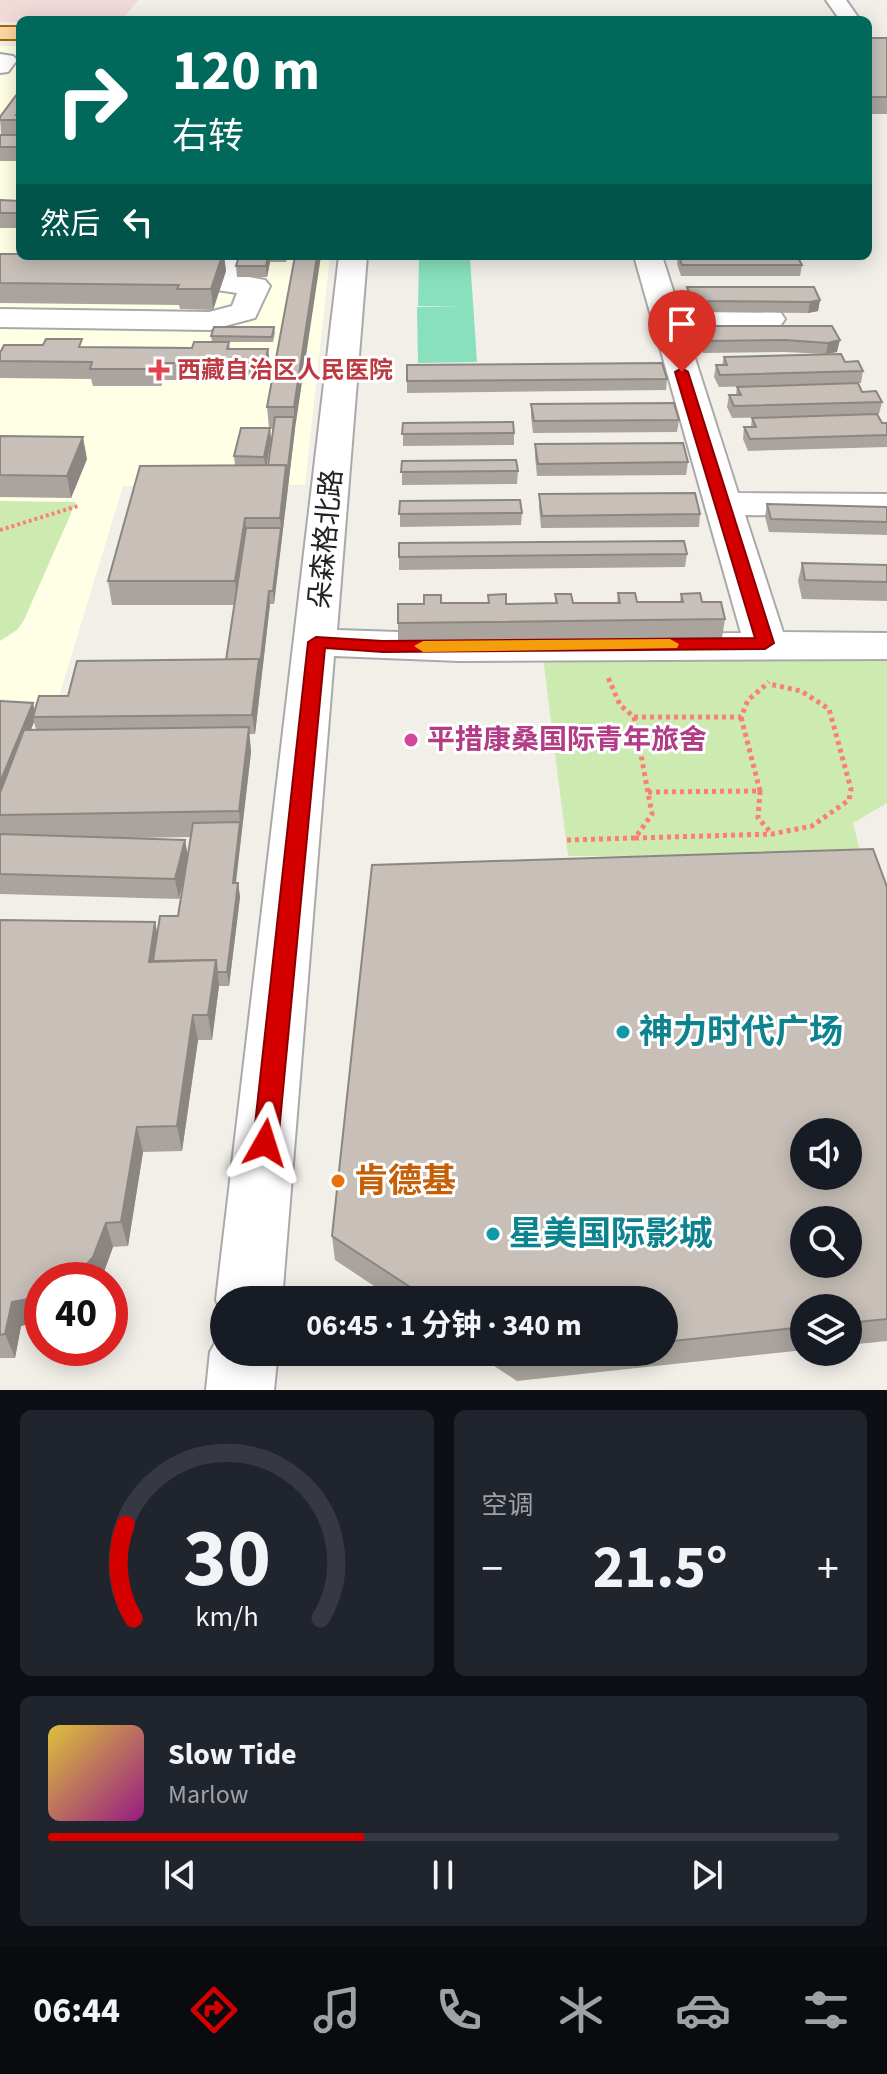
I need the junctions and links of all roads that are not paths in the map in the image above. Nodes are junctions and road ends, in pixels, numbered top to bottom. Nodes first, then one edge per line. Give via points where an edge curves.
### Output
1 (232, 260) edge
2 (353, 260) edge
3 (649, 260) edge
4 (0, 318) edge
5 (665, 318) junction
6 (770, 319) edge
7 (724, 504) junction
8 (887, 505) edge
9 (316, 642) junction
10 (887, 646) edge
11 (767, 664) junction
12 (250, 1286) edge
13 (243, 1366) edge
14 (240, 1390) edge

1 - 4 street via 227,284 255,286 244,312 210,321
2 - 9 street, 朵森格北路
3 - 5 street
5 - 6 street
5 - 7 street
7 - 8 street
7 - 11 street
9 - 11 street via 383,647 594,645
9 - 12 street, 朵森格北路
10 - 11 street
13 - 14 street

